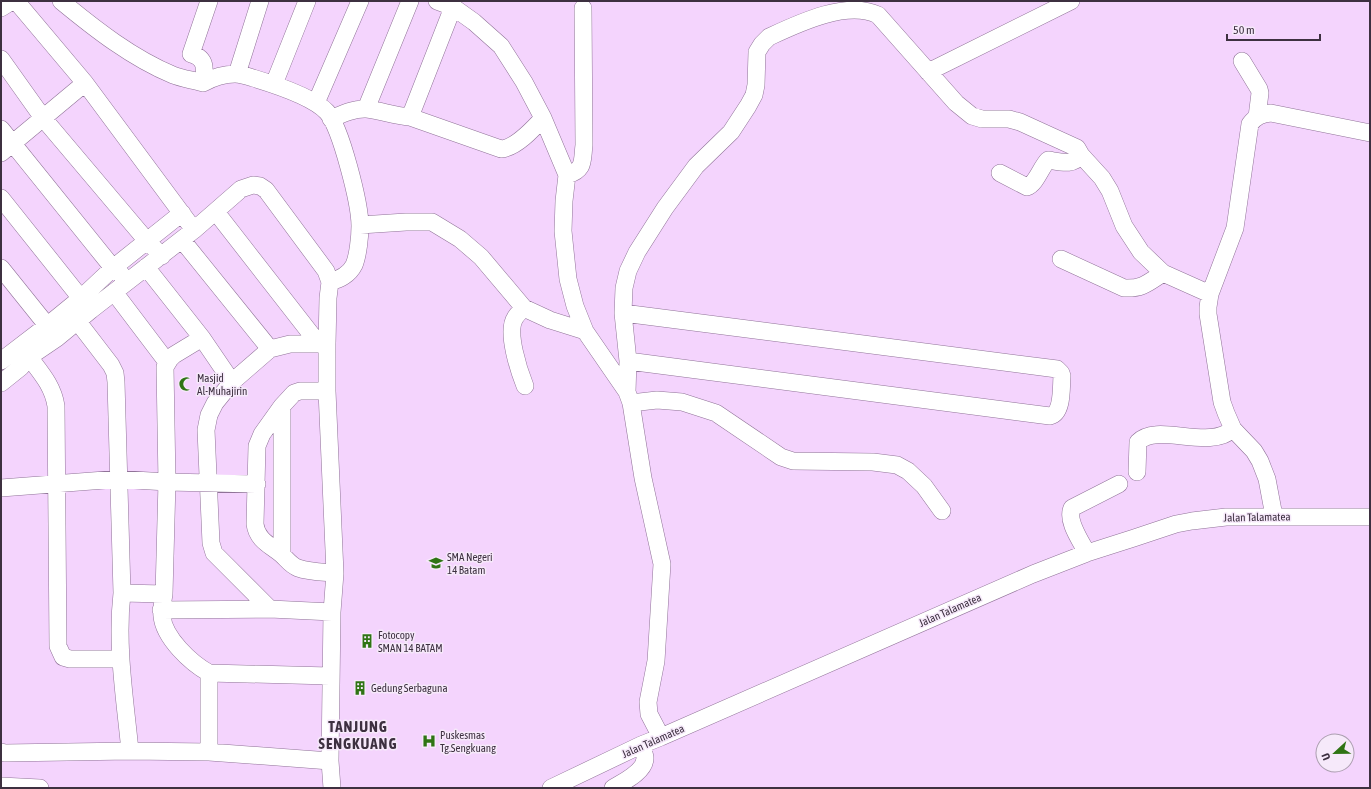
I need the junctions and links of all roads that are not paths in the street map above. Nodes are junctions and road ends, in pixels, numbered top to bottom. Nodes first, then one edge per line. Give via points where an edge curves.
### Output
1 (12, 1) edge
2 (16, 1) edge
3 (60, 1) edge
4 (209, 1) edge
5 (260, 1) edge
6 (307, 1) edge
7 (360, 1) edge
8 (410, 1) edge
9 (436, 1) edge
10 (1071, 1) edge
11 (453, 6) junction
12 (1, 8) edge
13 (583, 8) dead end
14 (1, 59) edge
15 (1242, 61) dead end
16 (928, 72) junction
17 (237, 74) junction
18 (85, 83) junction
19 (203, 83) junction
20 (274, 84) junction
21 (316, 103) junction
22 (366, 109) junction
23 (410, 117) junction
24 (1257, 117) junction
25 (44, 118) junction
26 (543, 118) junction
27 (331, 119) junction
28 (1, 129) edge
29 (1370, 133) edge
30 (7, 148) edge
31 (1081, 155) junction
32 (567, 174) junction
33 (1000, 174) dead end
34 (1, 198) edge
35 (216, 212) junction
36 (182, 213) junction
37 (360, 226) junction
38 (188, 235) junction
39 (147, 241) junction
40 (162, 256) junction
41 (1061, 258) dead end
42 (146, 267) junction
43 (1, 268) edge
44 (113, 268) junction
45 (1163, 273) junction
46 (130, 281) junction
47 (330, 282) junction
48 (114, 292) junction
49 (1210, 294) junction
50 (86, 304) junction
51 (524, 308) junction
52 (623, 313) junction
53 (78, 322) junction
54 (586, 330) junction
55 (52, 332) junction
56 (202, 338) junction
57 (322, 343) junction
58 (270, 348) junction
59 (4, 353) edge
60 (628, 361) junction
61 (25, 362) junction
62 (167, 362) junction
63 (232, 382) junction
64 (1, 383) edge
65 (525, 386) dead end
66 (327, 391) junction
67 (629, 397) junction
68 (282, 406) junction
69 (1233, 429) junction
70 (1137, 472) dead end
71 (118, 478) junction
72 (167, 482) junction
73 (208, 482) junction
74 (58, 484) junction
75 (257, 484) junction
76 (1118, 484) dead end
77 (1, 488) edge
78 (942, 511) dead end
79 (1274, 516) junction
80 (1370, 517) edge
81 (1087, 553) junction
82 (282, 555) junction
83 (335, 573) junction
84 (122, 593) junction
85 (163, 602) junction
86 (270, 609) junction
87 (332, 612) junction
88 (120, 659) junction
89 (209, 673) junction
90 (330, 676) junction
91 (661, 737) junction
92 (641, 745) junction
93 (130, 751) junction
94 (1, 752) edge
95 (209, 752) junction
96 (330, 761) junction
97 (1, 786) edge
98 (40, 788) edge
99 (332, 788) edge
100 (551, 788) edge
101 (613, 788) edge

1 - 12 street
2 - 18 street
3 - 19 street via 144,61 174,75
4 - 19 street via 191,54 199,57 204,64
5 - 17 street
6 - 20 street
7 - 21 street
8 - 22 street
9 - 11 street
10 - 16 street
11 - 23 street
11 - 26 street via 500,46 524,82
13 - 32 street via 584,145 580,168
14 - 25 street
15 - 24 street via 1259,89
16 - 31 street via 956,103 972,116 1020,122 1077,148
16 - 52 street via 871,10 845,8 824,12 769,37 757,52 756,85 748,106 731,132 696,166 637,252 628,271 624,288
17 - 19 street via 218,75
17 - 20 street
18 - 25 street
18 - 36 street
20 - 21 street
21 - 27 street
22 - 23 street
22 - 27 street via 344,113
23 - 26 street via 501,149 526,136
24 - 29 street via 1271,113
24 - 49 street via 1250,124 1235,228
25 - 30 street
25 - 39 street
26 - 32 street
27 - 37 street via 351,174
28 - 30 street
30 - 44 street
31 - 33 street via 1077,160 1065,163 1048,160 1032,184 1027,187
31 - 45 street via 1102,178 1124,226 1141,252
32 - 54 street via 563,231 568,279 575,306
34 - 50 street
35 - 38 street
35 - 47 street via 241,189 260,186 266,190 326,271
35 - 57 street
36 - 38 street
36 - 39 street
37 - 47 street via 354,265 341,278
37 - 51 street via 432,222 460,239 481,257
38 - 40 street
38 - 58 street
39 - 40 street
39 - 44 street
40 - 42 street
41 - 45 street via 1124,288 1134,289 1143,286
42 - 46 street
42 - 56 street
43 - 55 street
44 - 46 street
44 - 50 street
45 - 49 street
46 - 48 street
47 - 57 street
48 - 50 street
48 - 62 street
49 - 69 street via 1208,314 1222,402
50 - 53 street
50 - 55 street
51 - 54 street via 550,320
51 - 65 street via 515,318 512,329 517,363
52 - 60 street
52 - 60 street via 1057,369 1062,376 1059,409 1050,416
53 - 55 street
53 - 71 street via 112,365 115,373
54 - 67 street
55 - 59 street
55 - 61 street
56 - 62 street
56 - 63 street
57 - 58 street via 290,344
57 - 66 street
58 - 63 street
59 - 61 street
60 - 67 street
61 - 64 street
61 - 74 street via 50,386 54,395
62 - 72 street
63 - 73 street via 214,403 206,430
66 - 68 street via 297,392
66 - 83 street
67 - 78 street via 682,402 706,409 716,413 781,457 793,461 873,462 897,465 908,471 924,486
67 - 91 street via 662,564 656,661 648,702 650,714
68 - 75 street via 259,439
68 - 82 street
69 - 70 street via 1227,434 1212,438 1142,438 1138,442
69 - 79 street via 1254,450 1260,461 1267,479
71 - 72 street
71 - 74 street
71 - 84 street
72 - 73 street
72 - 85 street
73 - 75 street
73 - 86 street via 211,543 214,553
74 - 77 street
74 - 88 street via 58,646 63,657 70,660
75 - 82 street via 256,530 263,540
76 - 81 street via 1072,508 1070,512 1071,522
79 - 80 street, Jalan Talamatea
79 - 81 street, Jalan Talamatea via 1226,516 1186,522
81 - 91 street, Jalan Talamatea via 1033,574
82 - 83 street via 296,567
83 - 87 street
84 - 85 street
84 - 88 street
85 - 86 street
85 - 89 street via 162,622 170,636 182,652 198,667
86 - 87 street
87 - 90 street
88 - 93 street
89 - 90 street
89 - 95 street
90 - 96 street
91 - 92 street, Jalan Talamatea
92 - 100 street, Jalan Talamatea
92 - 101 street via 645,758 643,765 639,771
93 - 94 street
93 - 95 street
95 - 96 street
96 - 99 street
97 - 98 street

